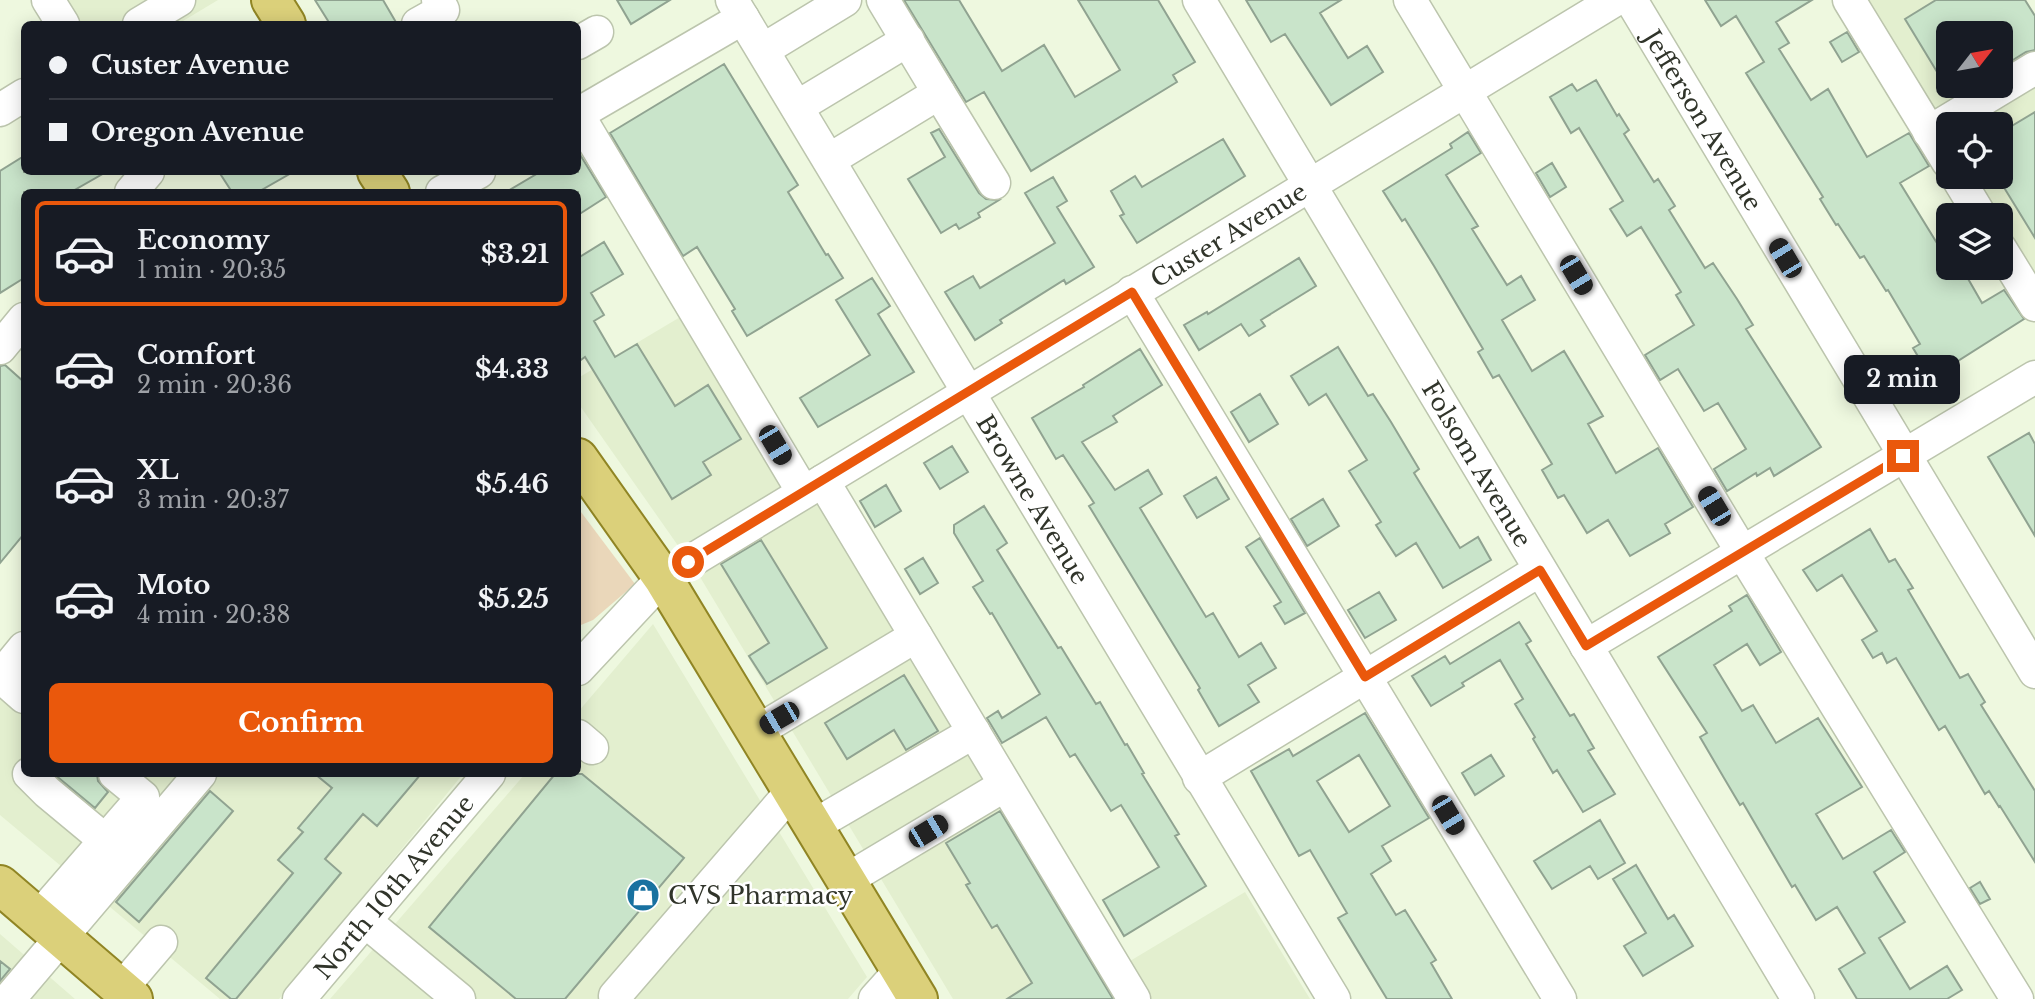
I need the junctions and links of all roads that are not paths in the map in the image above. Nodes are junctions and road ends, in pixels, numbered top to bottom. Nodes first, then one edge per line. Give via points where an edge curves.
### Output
1 (48, 0) edge
2 (179, 0) edge
3 (271, 0) edge
4 (438, 0) edge
5 (845, 0) edge
6 (883, 0) edge
7 (1199, 0) edge
8 (1410, 0) edge
9 (1615, 0) edge
10 (1631, 0) edge
11 (1849, 0) edge
12 (737, 9) edge
13 (61, 21) edge
14 (144, 21) edge
15 (284, 21) edge
16 (423, 21) edge
17 (908, 40) junction
18 (762, 50) junction
19 (2035, 68) edge
20 (1466, 90) junction
21 (939, 93) junction
22 (21, 97) edge
23 (797, 107) junction
24 (0, 110) edge
25 (581, 112) edge
26 (581, 119) edge
27 (1930, 132) junction
28 (1936, 142) edge
29 (829, 160) junction
30 (147, 175) edge
31 (473, 175) edge
32 (994, 183) dead end
33 (1310, 185) junction
34 (134, 189) edge
35 (447, 189) edge
36 (2013, 269) edge
37 (1132, 292) junction
38 (2035, 305) edge
39 (21, 323) edge
40 (0, 348) edge
41 (2035, 377) edge
42 (970, 391) junction
43 (1903, 456) junction
44 (581, 462) edge
45 (813, 486) junction
46 (1742, 552) junction
47 (1540, 570) junction
48 (663, 578) junction
49 (916, 636) junction
50 (1586, 646) junction
51 (21, 652) edge
52 (583, 652) edge
53 (2035, 672) edge
54 (0, 676) edge
55 (1365, 677) junction
56 (21, 694) edge
57 (756, 732) junction
58 (974, 732) junction
59 (32, 777) edge
60 (119, 777) edge
61 (198, 777) edge
62 (486, 777) edge
63 (1199, 778) junction
64 (1005, 785) junction
65 (792, 790) junction
66 (813, 826) junction
67 (106, 841) junction
68 (846, 880) junction
69 (0, 885) edge
70 (365, 921) junction
71 (50, 928) junction
72 (161, 942) dead end
73 (909, 984) edge
74 (127, 994) edge
75 (9, 999) edge
76 (299, 999) edge
77 (458, 999) edge
78 (617, 999) edge
79 (875, 999) edge
80 (1134, 999) edge
81 (1334, 999) edge
82 (1560, 999) edge
83 (1798, 999) edge
84 (2017, 999) edge

1 - 13 street
2 - 14 street
3 - 15 main road
4 - 16 street via 443,10
5 - 18 street
6 - 17 street
7 - 33 street, Folsom Avenue
8 - 20 street
9 - 20 street, Custer Avenue
10 - 43 street, Jefferson Avenue
11 - 27 street
12 - 18 street, Browne Avenue
12 - 25 street
17 - 21 street
17 - 23 street
18 - 23 street, Browne Avenue
19 - 27 street
20 - 33 street, Custer Avenue
20 - 46 street
21 - 29 street
21 - 32 street
22 - 24 street
23 - 29 street, Browne Avenue
26 - 45 street
27 - 28 street
29 - 42 street, Browne Avenue
30 - 34 street
31 - 35 street
33 - 37 street, Custer Avenue
33 - 47 street, Folsom Avenue
36 - 38 street
37 - 42 street, Custer Avenue
37 - 55 street
39 - 40 street
41 - 43 street
42 - 45 street, Custer Avenue
42 - 63 street, Browne Avenue
43 - 46 street
43 - 53 street, Jefferson Avenue
44 - 48 main road
45 - 48 street, Custer Avenue
45 - 49 street
46 - 50 street
46 - 84 street
47 - 50 street, Folsom Avenue
47 - 55 street
48 - 52 street
48 - 57 main road
49 - 57 street
49 - 58 street
50 - 83 street, Folsom Avenue
51 - 54 street
54 - 56 street
55 - 63 street
55 - 82 street
57 - 65 main road
58 - 64 street
58 - 66 street
59 - 67 street
60 - 67 street via 143,797
61 - 71 street
62 - 70 street, North 10th Avenue
63 - 81 street, Browne Avenue
64 - 68 street
64 - 80 street
65 - 66 main road
65 - 78 street
66 - 68 main road
67 - 71 street
68 - 73 main road
69 - 71 main road
70 - 76 street, North 10th Avenue
70 - 77 street
71 - 74 main road
71 - 75 street
72 - 74 street
73 - 79 street

